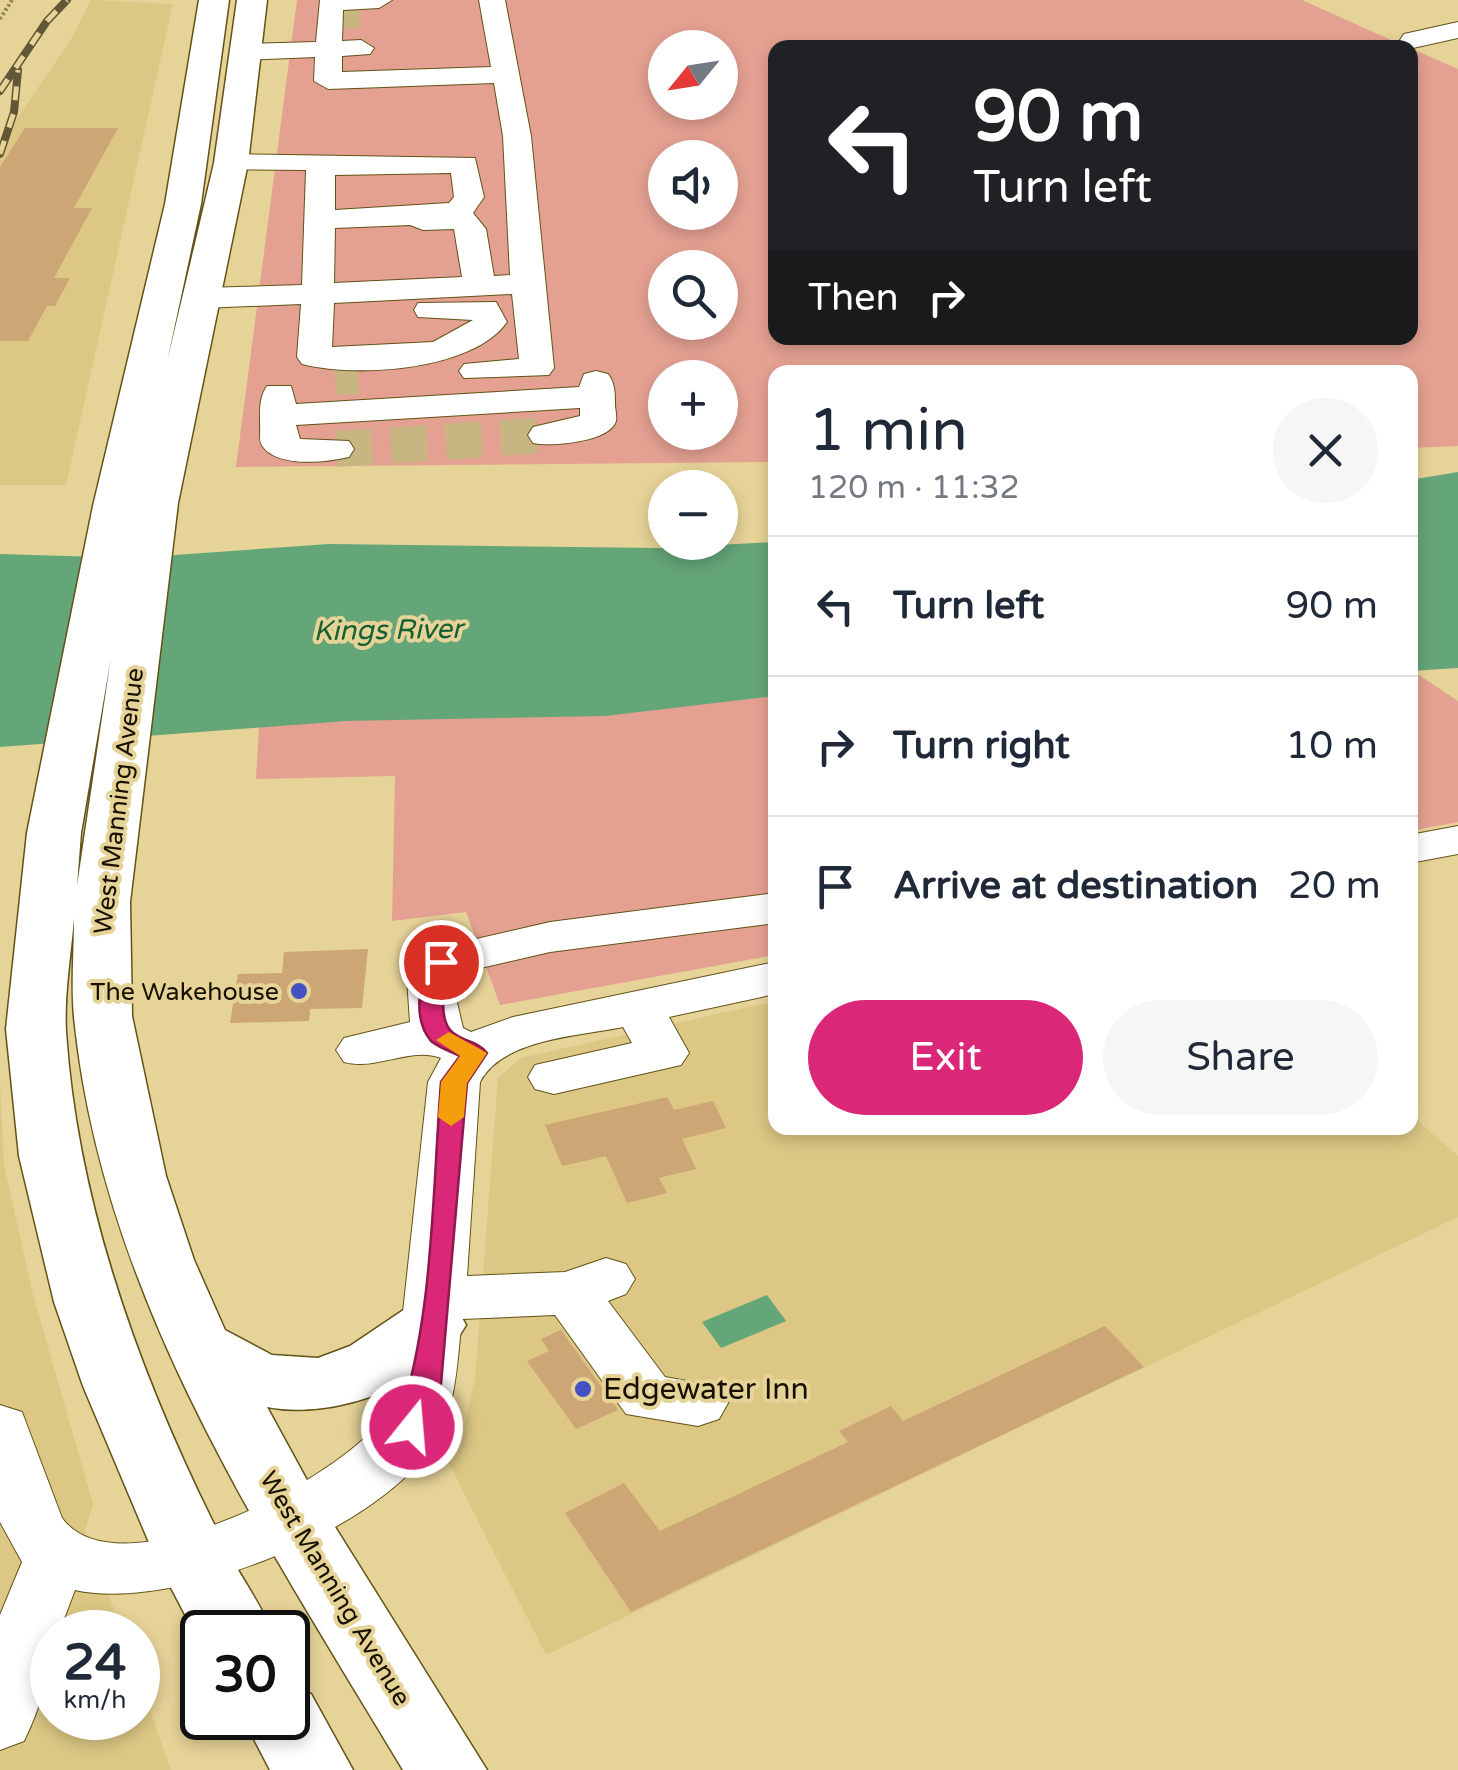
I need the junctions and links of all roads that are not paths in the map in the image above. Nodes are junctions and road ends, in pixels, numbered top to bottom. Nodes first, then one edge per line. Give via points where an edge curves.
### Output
1 (214, 0) edge
2 (252, 0) edge
3 (492, 0) edge
4 (360, 25) edge
5 (1458, 30) edge
6 (1413, 40) dead end
7 (245, 52) junction
8 (450, 71) junction
9 (504, 75) junction
10 (517, 149) junction
11 (231, 163) junction
12 (321, 164) junction
13 (320, 223) junction
14 (527, 284) junction
15 (479, 288) junction
16 (202, 298) junction
17 (317, 305) junction
18 (537, 368) junction
19 (336, 370) junction
20 (598, 396) junction
21 (277, 416) junction
22 (546, 435) tunnel mouth
23 (336, 449) tunnel mouth
24 (135, 504) junction
25 (82, 832) junction
26 (1458, 840) edge
27 (1418, 848) edge
28 (768, 909) edge
29 (768, 979) edge
30 (638, 1006) junction
31 (476, 1041) junction
32 (362, 1050) dead end
33 (554, 1078) dead end
34 (435, 1312) junction
35 (198, 1345) junction
36 (698, 1403) dead end
37 (0, 1429) edge
38 (289, 1516) junction
39 (56, 1557) junction
40 (193, 1559) junction
41 (222, 1610) edge
42 (0, 1720) edge
43 (296, 1740) edge
44 (313, 1770) edge
45 (447, 1770) edge

1 - 24 main road, West Manning Avenue
2 - 7 main road, West Manning Avenue
3 - 9 street via 490,43
4 - 7 street
4 - 8 street
4 - 8 street via 328,82
5 - 6 street
7 - 11 main road, West Manning Avenue
8 - 9 street
9 - 10 street
10 - 12 street
10 - 14 street
11 - 12 street
11 - 16 main road, West Manning Avenue
12 - 13 street
12 - 13 street via 465,164 469,196 460,210 443,214
13 - 15 street via 462,219 471,229
13 - 17 street
14 - 15 street
14 - 18 street
15 - 17 street
16 - 17 street
16 - 24 main road, West Manning Avenue
17 - 19 street
17 - 19 street via 484,309 490,322 481,337 432,354
18 - 19 street
18 - 20 street via 594,365
19 - 21 street via 277,394
20 - 21 street
20 - 22 street via 598,421
21 - 23 street via 278,444
24 - 25 main road, West Manning Avenue
25 - 35 main road, West Manning Avenue via 115,1094 146,1216
25 - 40 main road, West Manning Avenue via 36,1029 50,1156 98,1333
26 - 27 street
28 - 31 street via 550,937 441,962 434,970 434,1020
29 - 30 street
30 - 31 street
30 - 33 street via 663,1053
31 - 32 street via 417,1035
31 - 34 street via 454,1082
34 - 35 main road via 367,1371 320,1386 265,1382 225,1366
34 - 36 street via 588,1286 648,1398
34 - 38 street via 420,1412 406,1436 360,1479
35 - 38 main road, West Manning Avenue
37 - 39 street via 35,1529
38 - 40 street
38 - 45 main road, West Manning Avenue
39 - 40 street via 144,1568
39 - 42 street
40 - 41 main road, West Manning Avenue
43 - 44 main road

